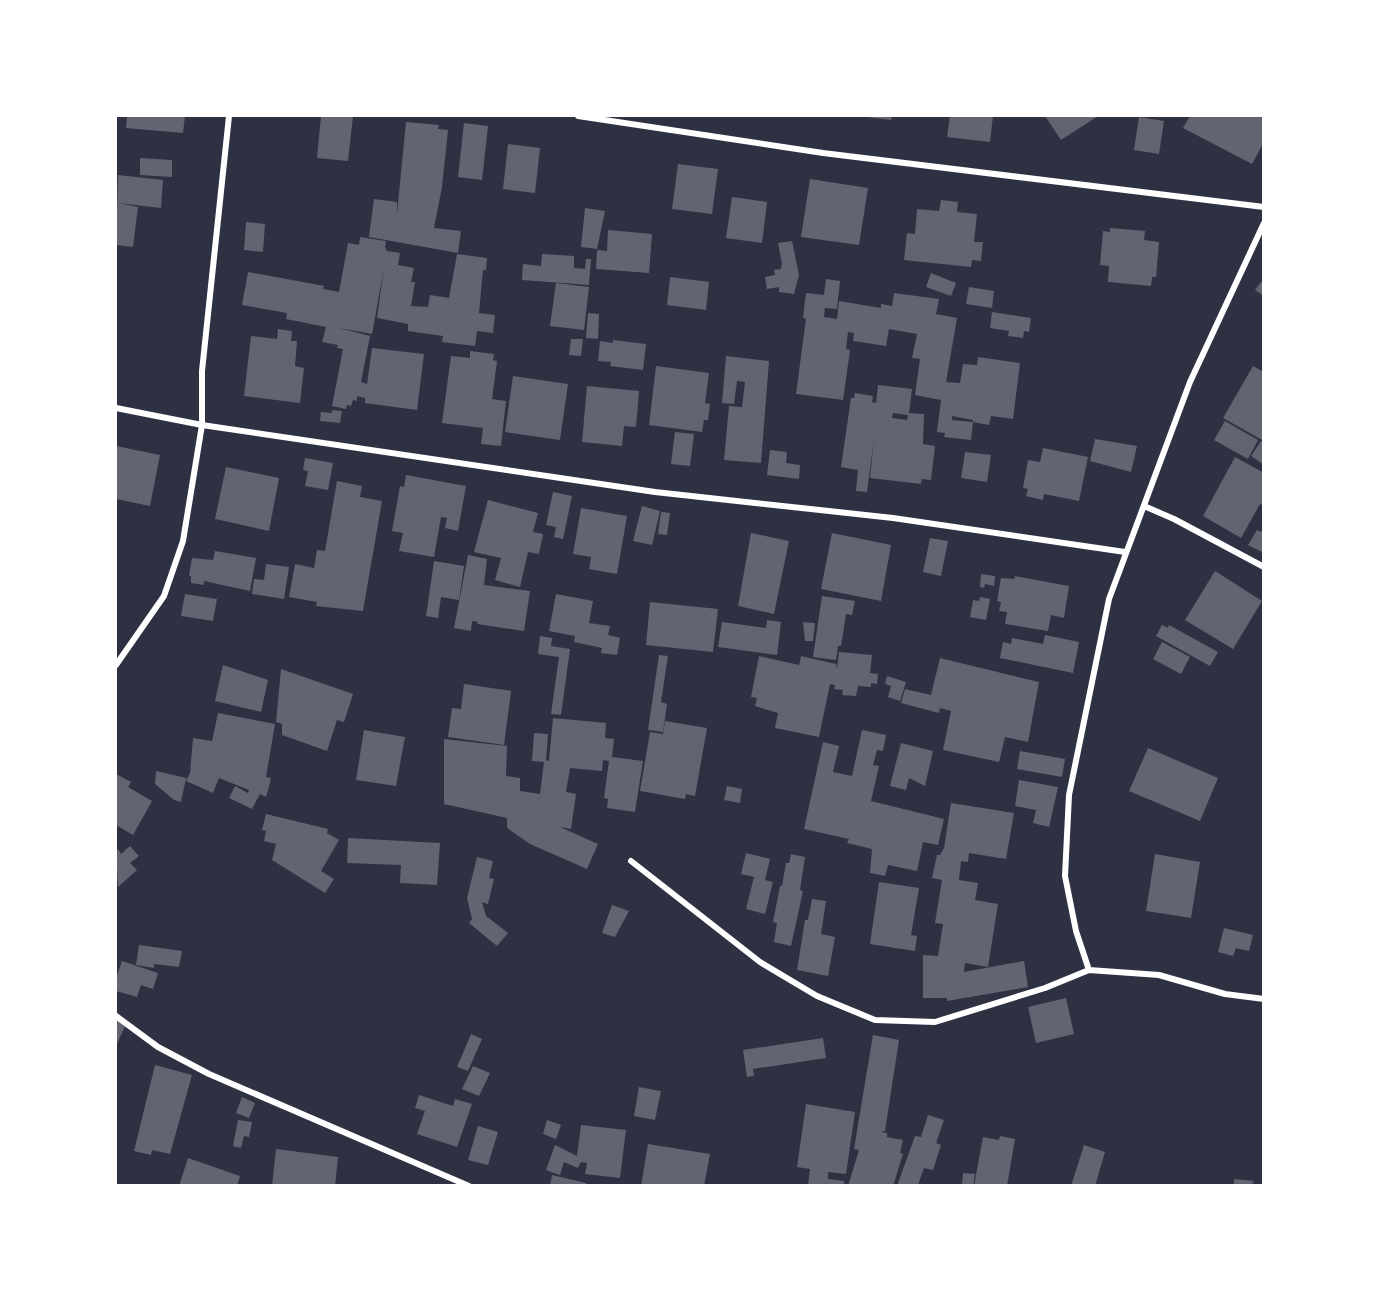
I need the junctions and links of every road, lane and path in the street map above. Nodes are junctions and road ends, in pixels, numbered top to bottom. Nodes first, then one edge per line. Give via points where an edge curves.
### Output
1 (229, 116) edge
2 (578, 116) edge
3 (1263, 207) edge
4 (1263, 223) edge
5 (116, 408) edge
6 (202, 425) junction
7 (1144, 506) junction
8 (1125, 552) junction
9 (1263, 567) edge
10 (116, 665) edge
11 (631, 861) dead end
12 (1089, 970) junction
13 (1263, 999) edge
14 (116, 1016) edge
15 (469, 1185) edge

1 - 6 street via 202,371
2 - 3 street via 823,153
4 - 7 street via 1190,382
5 - 6 street
6 - 8 street via 655,492 893,518
6 - 10 street via 176,568 164,596
7 - 8 street
7 - 9 street
8 - 12 street via 1109,599 1069,795 1065,876
11 - 12 street via 760,962 817,996 875,1020 935,1022
12 - 13 street via 1159,975 1225,994
14 - 15 street via 158,1047 209,1074

